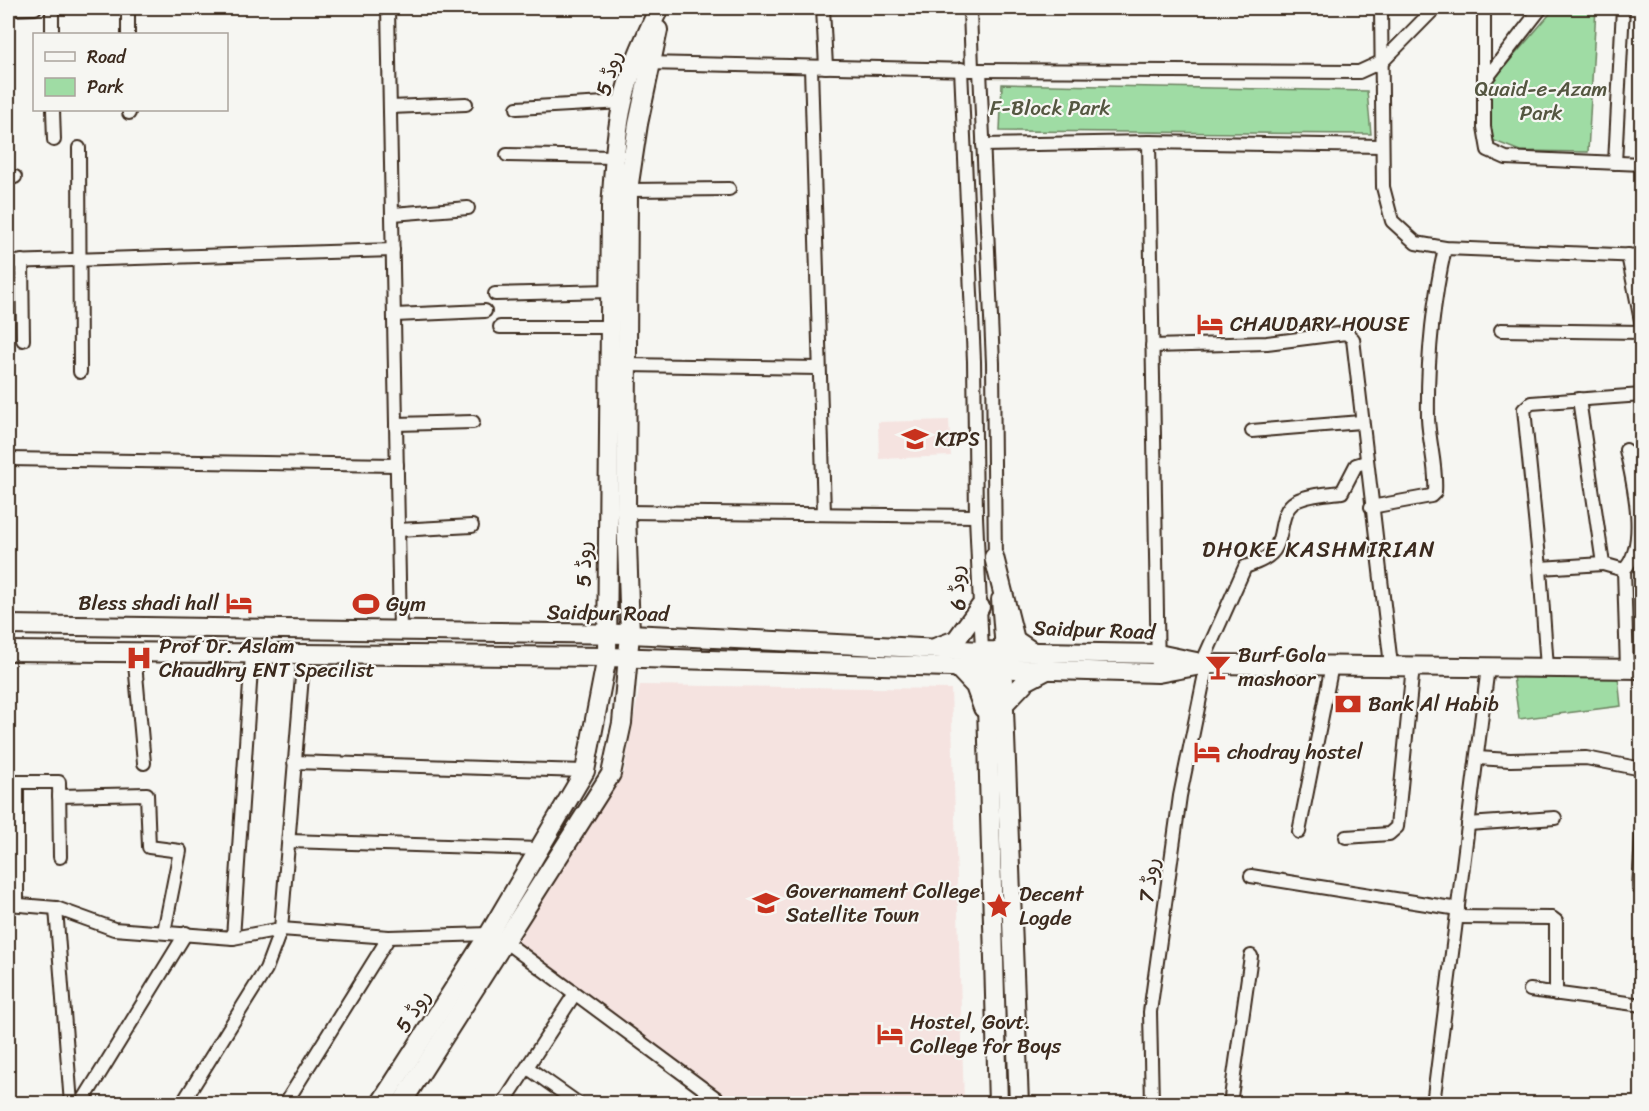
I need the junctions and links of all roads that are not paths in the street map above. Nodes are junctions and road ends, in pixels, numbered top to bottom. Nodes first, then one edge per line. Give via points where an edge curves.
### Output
1 (14, 8) edge
2 (35, 8) edge
3 (52, 8) edge
4 (128, 8) edge
5 (388, 8) edge
6 (658, 8) edge
7 (663, 8) edge
8 (823, 8) edge
9 (970, 8) edge
10 (1381, 8) edge
11 (1435, 8) edge
12 (1485, 8) edge
13 (1541, 8) edge
14 (1623, 8) edge
15 (52, 33) edge
16 (128, 33) edge
17 (1383, 61) junction
18 (642, 63) junction
19 (811, 67) junction
20 (826, 67) junction
21 (971, 70) junction
22 (1486, 80) junction
23 (623, 102) junction
24 (466, 104) dead end
25 (390, 107) junction
26 (517, 108) dead end
27 (53, 111) edge
28 (54, 140) dead end
29 (1149, 142) junction
30 (983, 145) junction
31 (1382, 146) junction
32 (79, 148) dead end
33 (507, 155) dead end
34 (615, 157) junction
35 (1615, 163) junction
36 (1641, 164) edge
37 (966, 180) junction
38 (985, 182) junction
39 (729, 189) dead end
40 (628, 190) junction
41 (468, 208) dead end
42 (393, 214) junction
43 (1445, 248) junction
44 (393, 250) junction
45 (1628, 255) junction
46 (1641, 256) edge
47 (79, 260) junction
48 (22, 261) junction
49 (8, 262) edge
50 (610, 291) junction
51 (495, 294) dead end
52 (485, 311) dead end
53 (395, 315) junction
54 (1641, 326) edge
55 (500, 327) dead end
56 (610, 327) junction
57 (1501, 330) dead end
58 (1641, 332) edge
59 (23, 340) dead end
60 (1152, 346) junction
61 (974, 361) junction
62 (993, 363) junction
63 (626, 365) junction
64 (819, 368) junction
65 (80, 372) dead end
66 (1641, 395) edge
67 (1579, 399) junction
68 (473, 422) dead end
69 (1360, 422) junction
70 (396, 424) junction
71 (1252, 430) dead end
72 (1626, 450) dead end
73 (8, 459) edge
74 (1365, 462) junction
75 (397, 465) junction
76 (1371, 507) junction
77 (626, 512) junction
78 (824, 514) junction
79 (976, 516) junction
80 (472, 526) dead end
81 (398, 530) junction
82 (994, 557) junction
83 (1603, 564) junction
84 (1540, 568) junction
85 (1624, 570) junction
86 (980, 607) junction
87 (8, 626) edge
88 (400, 631) junction
89 (630, 634) junction
90 (606, 635) junction
91 (932, 649) junction
92 (8, 651) edge
93 (1030, 651) junction
94 (134, 652) junction
95 (304, 652) junction
96 (252, 654) junction
97 (1158, 654) junction
98 (607, 657) junction
99 (629, 658) junction
100 (993, 659) junction
101 (1205, 663) junction
102 (1332, 665) junction
103 (1391, 665) junction
104 (1413, 666) junction
105 (957, 667) junction
106 (1488, 667) junction
107 (1547, 668) junction
108 (1634, 669) edge
109 (1046, 670) junction
110 (1158, 673) junction
111 (1004, 704) junction
112 (988, 721) junction
113 (1477, 758) junction
114 (294, 762) junction
115 (144, 763) dead end
116 (1641, 770) edge
117 (585, 771) junction
118 (12, 782) edge
119 (59, 796) junction
120 (1555, 818) dead end
121 (1468, 824) junction
122 (1299, 832) dead end
123 (1641, 836) edge
124 (1346, 837) dead end
125 (289, 841) junction
126 (539, 849) junction
127 (60, 856) dead end
128 (1251, 876) dead end
129 (1639, 888) dead end
130 (12, 904) edge
131 (56, 908) junction
132 (1457, 913) junction
133 (281, 929) junction
134 (164, 932) junction
135 (186, 933) junction
136 (389, 937) junction
137 (496, 937) junction
138 (233, 938) junction
139 (1251, 956) dead end
140 (1530, 990) dead end
141 (1556, 994) junction
142 (574, 995) junction
143 (1641, 1005) edge
144 (528, 1068) junction
145 (403, 1103) edge
146 (71, 1104) edge
147 (81, 1104) edge
148 (182, 1104) edge
149 (285, 1104) edge
150 (380, 1104) edge
151 (503, 1104) edge
152 (579, 1104) edge
153 (724, 1104) edge
154 (998, 1104) edge
155 (1018, 1104) edge
156 (1152, 1104) edge
157 (1230, 1104) edge
158 (1433, 1104) edge

1 - 2 street
3 - 15 street
4 - 16 street
5 - 25 street
6 - 18 main road, روڈ 5
7 - 18 main road, روڈ 5
8 - 20 street
9 - 21 street, روڈ 6
10 - 17 street
11 - 17 street
12 - 22 street
13 - 22 street
14 - 35 street
17 - 21 street via 1359,72
17 - 31 street
18 - 19 street
18 - 23 main road, روڈ 5
18 - 40 main road, روڈ 5
19 - 20 street
19 - 64 street
20 - 21 street
21 - 30 street, روڈ 6
21 - 37 street, روڈ 6
22 - 35 street via 1484,127 1488,150 1506,158
23 - 26 street
23 - 34 main road, روڈ 5
24 - 25 street
25 - 42 street
27 - 28 street
29 - 30 street
29 - 31 street
29 - 60 street
30 - 38 street, روڈ 6
31 - 43 street via 1383,187 1392,221 1416,243
32 - 47 street
33 - 34 street
34 - 50 main road, روڈ 5
35 - 36 street
37 - 38 street
37 - 61 street, روڈ 6
38 - 62 street, روڈ 6
39 - 40 street
40 - 63 main road, روڈ 5
41 - 42 street
42 - 44 street
43 - 45 street
43 - 76 street via 1428,349 1428,422 1435,492
44 - 47 street
44 - 53 street
45 - 46 street
45 - 54 street
47 - 48 street
47 - 65 street
48 - 49 street
48 - 59 street
50 - 51 street
50 - 56 main road, روڈ 5
52 - 53 street
53 - 70 street
55 - 56 street
56 - 90 main road, روڈ 5
57 - 58 street
60 - 69 street via 1267,343 1346,333 1353,339
60 - 97 street
61 - 62 street
61 - 79 street, روڈ 6
62 - 82 street, روڈ 6
63 - 64 street
63 - 77 main road, روڈ 5
64 - 78 street
66 - 67 street
67 - 83 street
67 - 84 street via 1531,403 1524,409
68 - 70 street
69 - 71 street
69 - 74 street
70 - 75 street
72 - 85 street via 1638,509 1632,559
73 - 75 street
74 - 76 street
74 - 101 street, روڈ 7 via 1356,465 1341,492 1294,502 1283,518 1276,548 1245,567
75 - 81 street
76 - 103 street
77 - 78 street
77 - 89 main road, روڈ 5
78 - 79 street
79 - 86 street, روڈ 6
80 - 81 street
81 - 88 street
82 - 93 main road via 1015,640
82 - 100 street, روڈ 6
83 - 84 street
83 - 85 street
84 - 107 street
85 - 108 street
86 - 91 main road via 956,640
86 - 100 street, روڈ 6
87 - 88 main road, Saidpur Road
88 - 90 main road, Saidpur Road
89 - 90 main road, Saidpur Road
89 - 91 main road, Saidpur Road
89 - 99 main road, روڈ 5
90 - 98 main road, روڈ 5
91 - 100 main road, Saidpur Road
92 - 94 main road, Saidpur Road
93 - 97 main road, Saidpur Road
93 - 100 main road, Saidpur Road
94 - 96 main road, Saidpur Road
94 - 115 street
95 - 96 main road, Saidpur Road
95 - 98 main road, Saidpur Road
95 - 114 street
96 - 138 street
97 - 101 main road, Saidpur Road
97 - 110 street
98 - 99 main road, Saidpur Road
98 - 117 main road, روڈ 5
99 - 105 main road, Saidpur Road
99 - 137 main road, روڈ 5 via 611,774
100 - 105 main road, Saidpur Road
100 - 109 main road, Saidpur Road
100 - 111 main road, روڈ 6
100 - 112 main road, روڈ 6
101 - 102 main road, Saidpur Road
101 - 110 main road, Saidpur Road
101 - 156 street, روڈ 7 via 1180,796 1150,1012
102 - 103 main road, Saidpur Road
102 - 122 street
103 - 104 main road, Saidpur Road
104 - 106 main road, Saidpur Road
104 - 124 street via 1398,827 1389,834
105 - 112 main road via 975,686
106 - 107 main road, Saidpur Road
106 - 113 street
107 - 108 main road, Saidpur Road
109 - 110 main road, Saidpur Road
109 - 111 main road via 1026,681
111 - 155 main road, روڈ 6
112 - 154 main road, روڈ 6
113 - 116 street via 1586,758
113 - 121 street
114 - 117 street
114 - 125 street
117 - 126 main road, روڈ 5
118 - 119 street via 59,782
118 - 130 street
119 - 127 street
119 - 134 street via 147,794 149,847 180,851
120 - 121 street
121 - 132 street
123 - 129 street
125 - 126 street
125 - 133 street
126 - 137 main road, روڈ 5
128 - 132 street
130 - 131 street
131 - 134 street via 114,929
131 - 146 street
132 - 141 street via 1556,921
132 - 158 street
133 - 136 street
133 - 138 street
133 - 148 street via 266,969
134 - 135 street
135 - 138 street
135 - 147 street
136 - 137 street
136 - 149 street
137 - 142 street
137 - 145 main road, روڈ 5
137 - 150 main road, روڈ 5
139 - 157 street
140 - 141 street
141 - 143 street
142 - 144 street
142 - 153 street
144 - 151 street
144 - 152 street

